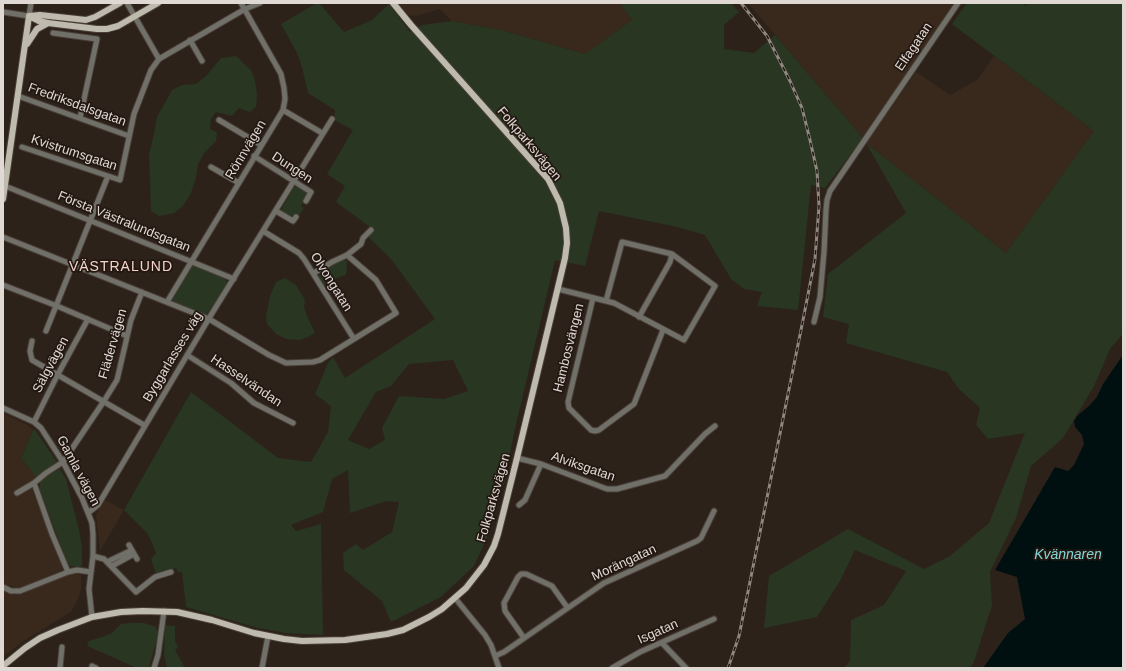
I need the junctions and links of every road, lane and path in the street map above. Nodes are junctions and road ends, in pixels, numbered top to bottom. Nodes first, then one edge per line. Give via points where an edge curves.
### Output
1 (31, 3) edge
2 (120, 3) edge
3 (127, 3) edge
4 (158, 3) edge
5 (241, 3) edge
6 (260, 3) edge
7 (393, 3) edge
8 (958, 3) edge
9 (244, 9) junction
10 (3, 12) edge
11 (30, 16) junction
12 (135, 17) junction
13 (48, 23) junction
14 (53, 33) dead end
15 (190, 40) junction
16 (25, 47) junction
17 (159, 59) junction
18 (202, 61) dead end
19 (18, 96) junction
20 (283, 110) junction
21 (80, 118) junction
22 (332, 119) dead end
23 (219, 120) dead end
24 (322, 133) junction
25 (129, 136) junction
26 (261, 145) junction
27 (22, 147) dead end
28 (254, 156) junction
29 (211, 167) dead end
30 (108, 176) junction
31 (294, 181) junction
32 (239, 183) junction
33 (5, 186) junction
34 (3, 199) edge
35 (306, 201) dead end
36 (276, 210) junction
37 (296, 217) dead end
38 (90, 221) junction
39 (371, 230) dead end
40 (263, 231) junction
41 (3, 237) edge
42 (672, 254) junction
43 (347, 255) junction
44 (192, 261) junction
45 (73, 265) junction
46 (314, 273) junction
47 (234, 279) junction
48 (3, 285) edge
49 (558, 289) junction
50 (142, 292) junction
51 (593, 298) junction
52 (606, 301) junction
53 (167, 302) junction
54 (57, 306) junction
55 (639, 317) junction
56 (88, 319) junction
57 (209, 319) junction
58 (814, 322) dead end
59 (663, 330) junction
60 (46, 332) dead end
61 (127, 336) junction
62 (354, 339) junction
63 (32, 341) dead end
64 (187, 355) junction
65 (58, 374) junction
66 (104, 402) junction
67 (3, 408) edge
68 (34, 422) junction
69 (293, 423) dead end
70 (144, 425) junction
71 (715, 426) dead end
72 (517, 458) junction
73 (63, 462) junction
74 (541, 464) junction
75 (34, 483) junction
76 (17, 493) dead end
77 (519, 505) dead end
78 (714, 511) dead end
79 (88, 513) junction
80 (93, 556) junction
81 (107, 562) junction
82 (112, 566) junction
83 (68, 572) junction
84 (91, 572) junction
85 (171, 572) dead end
86 (3, 587) edge
87 (455, 598) junction
88 (567, 608) junction
89 (164, 611) junction
90 (92, 617) junction
91 (714, 620) dead end
92 (268, 636) junction
93 (524, 638) junction
94 (662, 643) junction
95 (62, 647) dead end
96 (495, 656) junction
97 (3, 666) edge
98 (60, 668) edge
99 (154, 668) edge
100 (262, 668) edge
101 (500, 668) edge
102 (612, 668) edge
103 (686, 668) edge

1 - 11 street
2 - 11 main road via 86,20
3 - 12 street
4 - 12 main road
5 - 9 street, Rönnvägen
6 - 9 street
7 - 49 main road, Folkparksvägen via 536,165 555,191 563,214 567,243
8 - 58 street, Elfagatan via 830,191 826,210 820,296
9 - 15 street
9 - 20 street, Rönnvägen via 281,74 285,99
10 - 11 street
11 - 13 main road
11 - 16 main road
12 - 13 main road via 118,26 97,30
12 - 17 street
13 - 16 main road via 37,30
14 - 21 street via 97,39
15 - 17 street
15 - 18 street
16 - 19 main road
17 - 25 street via 144,86
19 - 21 street, Fredriksdalsgatan
19 - 33 main road
20 - 24 street
20 - 26 street, Rönnvägen
21 - 25 street, Fredriksdalsgatan
22 - 24 street, Byggarlasses väg
23 - 26 street
24 - 31 street, Byggarlasses väg
25 - 30 street, Kvistrumsgatan via 120,180
26 - 28 street, Rönnvägen
27 - 30 street, Kvistrumsgatan
28 - 31 street, Dungen
28 - 32 street, Rönnvägen
29 - 32 street
30 - 38 street
31 - 35 street, Dungen via 311,192
31 - 36 street, Byggarlasses väg
32 - 44 street, Rönnvägen
33 - 34 main road
33 - 38 street, Första Västralundsgatan
36 - 37 street via 293,221
36 - 40 street, Byggarlasses väg
38 - 44 street, Första Västralundsgatan
38 - 45 street
39 - 43 street via 361,244
40 - 46 street, Olvongatan via 299,253
40 - 47 street, Byggarlasses väg
41 - 45 street
42 - 52 street via 622,242
42 - 55 street
42 - 59 street via 714,286 684,340
43 - 46 street
43 - 62 street via 376,280 396,313
44 - 47 street, Första Västralundsgatan
44 - 53 street, Rönnvägen
45 - 50 street
45 - 54 street
46 - 62 street, Olvongatan
47 - 57 street, Byggarlasses väg
48 - 54 street
49 - 51 street
49 - 72 main road, Folkparksvägen
50 - 53 street
50 - 61 street, Flädervägen
51 - 52 street
51 - 59 street, Hambosvängen via 568,402 569,408 591,430 599,430 634,404
52 - 55 street
53 - 57 street
54 - 56 street
54 - 60 street
55 - 59 street
56 - 61 street
56 - 65 street, Sälgvägen
57 - 62 street via 286,363 320,360
57 - 64 street, Byggarlasses väg
61 - 66 street, Flädervägen via 117,380
63 - 65 street via 32,360
64 - 69 street, Hasselvändan via 231,383 254,403
64 - 70 street, Byggarlasses väg
65 - 66 street
65 - 68 street, Sälgvägen
66 - 70 street
66 - 73 street, Flädervägen
67 - 68 street, Gamla vägen
68 - 73 street, Gamla vägen via 46,435
70 - 79 street, Byggarlasses väg via 98,505
71 - 74 street, Alviksgatan via 664,476 617,489 607,489
72 - 74 street, Alviksgatan
72 - 87 main road, Folkparksvägen via 494,546 480,572
73 - 75 street
73 - 79 street, Gamla vägen
74 - 77 street, Alviksgatan via 525,500
75 - 76 street
75 - 83 street
78 - 88 street, Morängatan via 701,538 697,541 604,583
79 - 80 street, Gamla vägen via 92,523
80 - 81 street
80 - 84 street, Gamla vägen
81 - 82 street
81 - 82 street via 133,552
82 - 85 street via 136,592 155,577
83 - 84 street
83 - 86 street via 20,591 11,591
84 - 90 street, Gamla vägen
87 - 92 main road, Folkparksvägen via 429,617 403,630 382,635 314,641
87 - 96 street via 479,626
88 - 93 street, Morängatan
88 - 93 street via 552,586 526,574 518,576 504,603 505,611
89 - 90 main road, Folkparksvägen via 121,612
89 - 92 main road, Folkparksvägen via 193,615
89 - 99 street
90 - 97 main road, Folkparksvägen via 40,638
91 - 94 street, Isgatan
92 - 100 street
93 - 96 street, Morängatan
94 - 102 street, Isgatan
94 - 103 street
95 - 98 street
96 - 101 street

